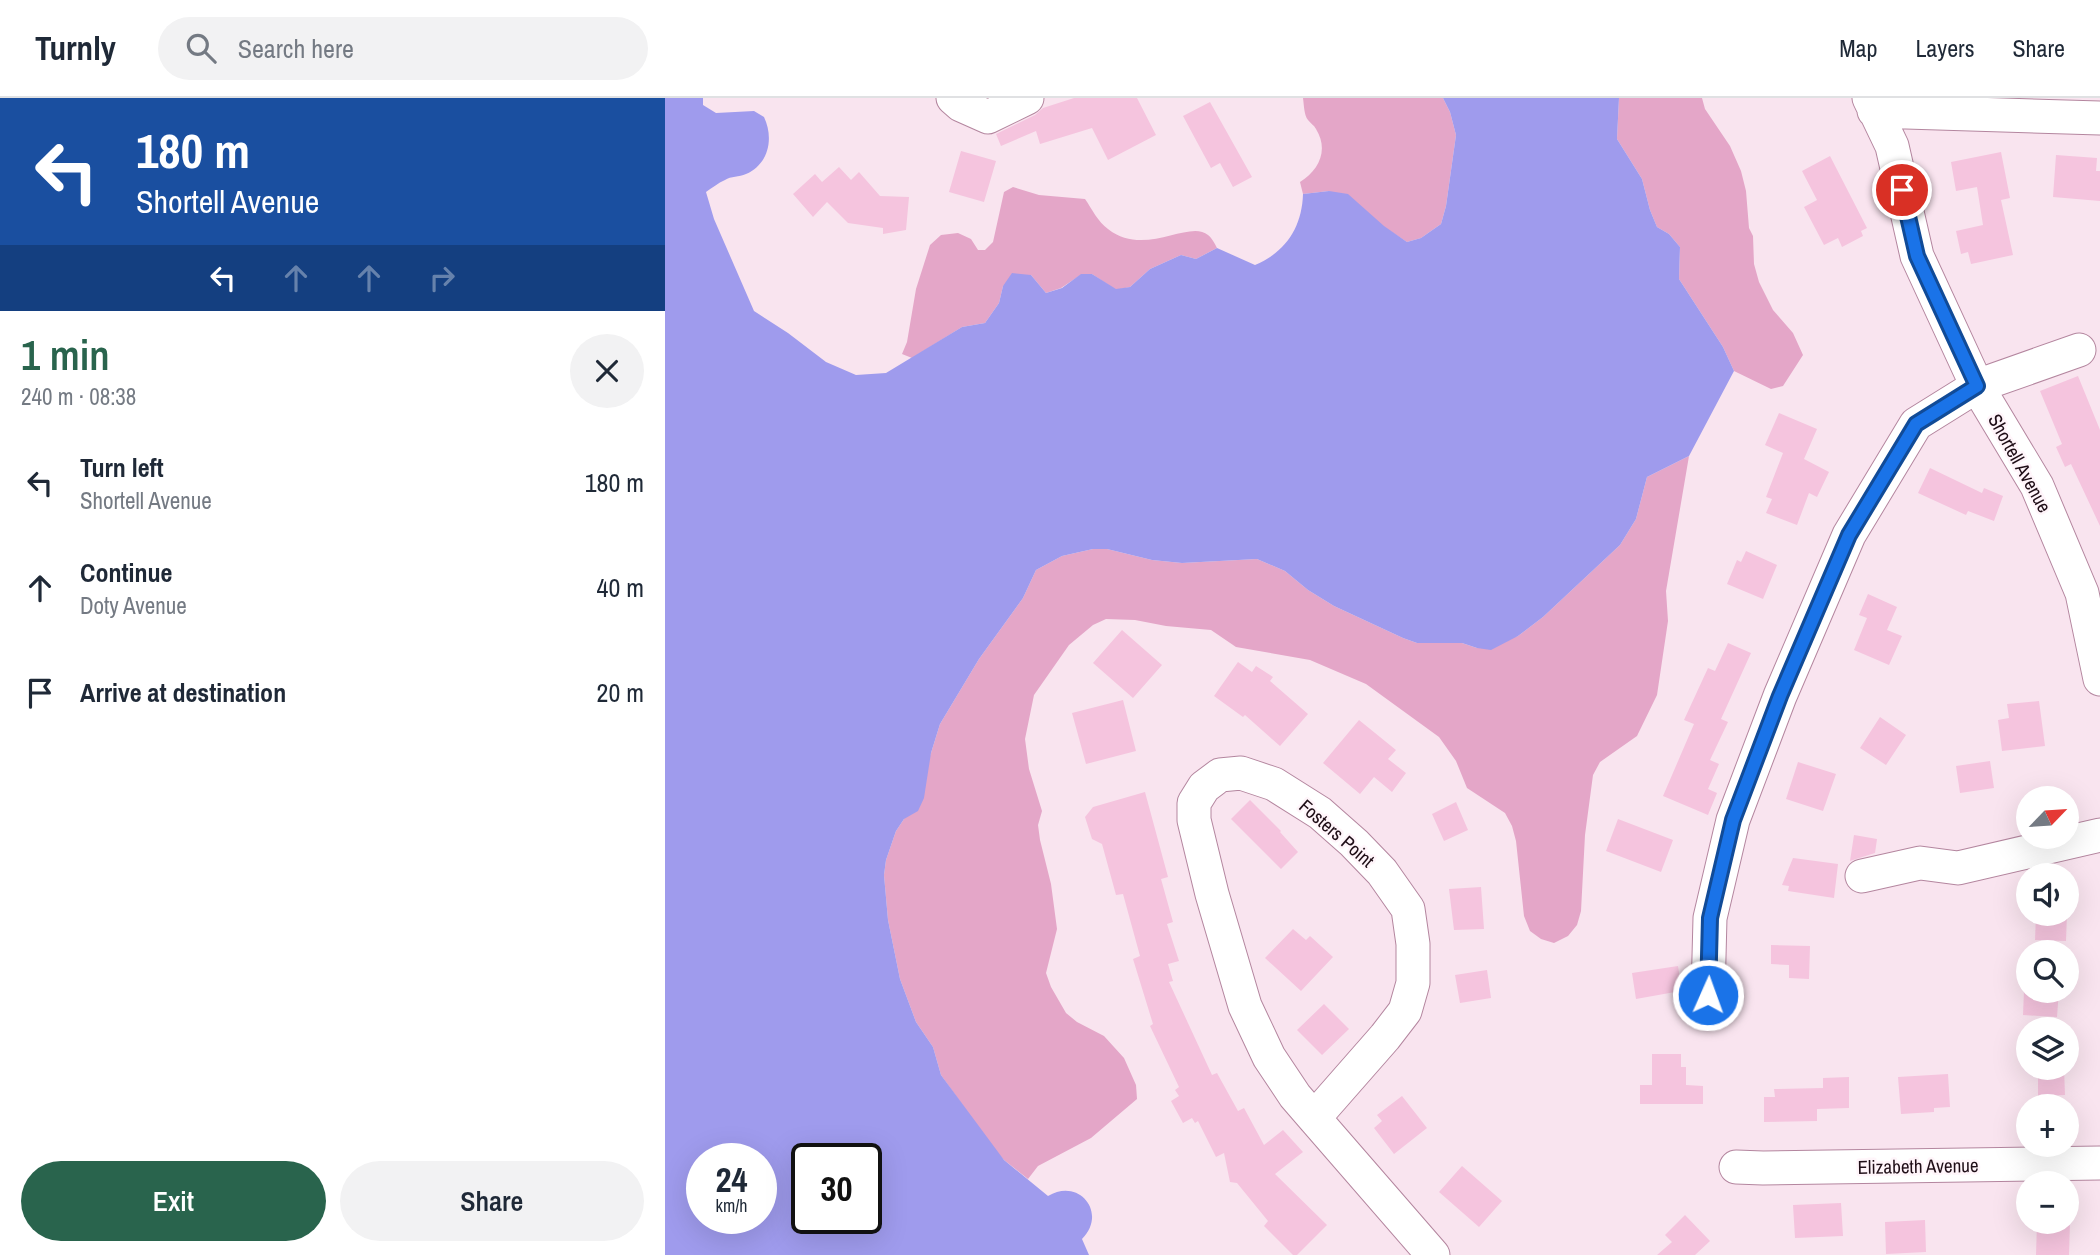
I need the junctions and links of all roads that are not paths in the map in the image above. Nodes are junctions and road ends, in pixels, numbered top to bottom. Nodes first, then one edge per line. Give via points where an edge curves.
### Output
1 (953, 98) edge
2 (1027, 98) edge
3 (1872, 105) edge
4 (2100, 118) edge
5 (2078, 349) dead end
6 (1977, 386) junction
7 (2100, 679) edge
8 (2100, 835) edge
9 (1863, 876) dead end
10 (1708, 995) dead end
11 (1314, 1118) junction
12 (2100, 1163) edge
13 (1735, 1167) dead end
14 (1433, 1255) edge

1 - 2 street via 988,117
3 - 4 street
3 - 6 street, Shortell Avenue via 1892,146 1917,256
5 - 6 street
6 - 7 street, Shortell Avenue via 2037,486 2081,593
6 - 10 street via 1916,424 1849,535 1733,820 1710,918
8 - 9 street via 1958,868 1920,863
11 - 11 street, Fosters Point via 1269,1057 1245,1006 1212,894 1194,803 1204,787 1220,775 1241,772 1274,783 1320,813 1382,872 1408,909 1413,983 1405,1011
11 - 14 street, Fosters Point
12 - 13 street, Elizabeth Avenue

